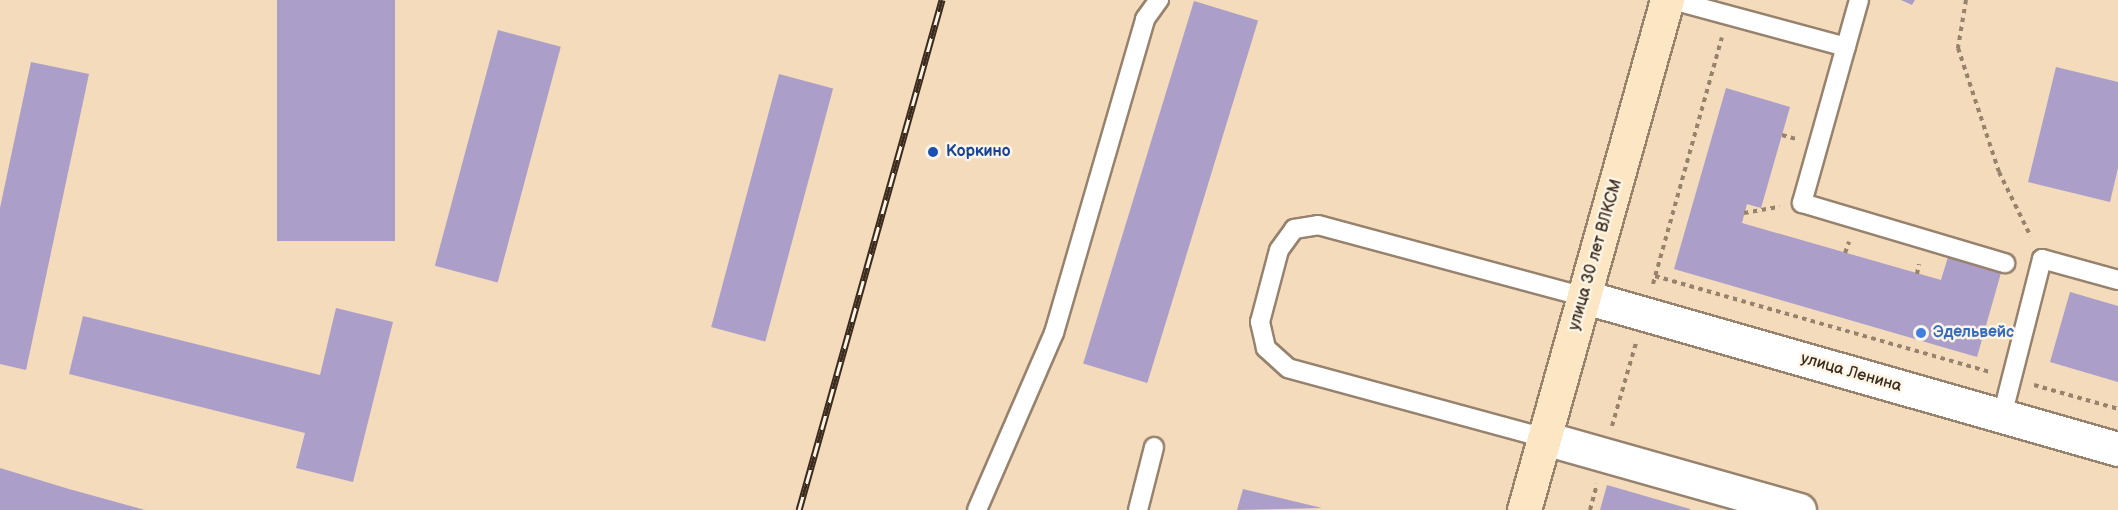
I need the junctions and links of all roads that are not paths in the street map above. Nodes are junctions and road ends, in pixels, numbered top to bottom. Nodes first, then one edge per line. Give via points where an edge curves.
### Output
1 (1159, 0) edge
2 (1666, 0) edge
3 (1672, 0) edge
4 (1859, 0) edge
5 (1846, 48) junction
6 (2005, 263) dead end
7 (2118, 280) edge
8 (1585, 297) junction
9 (2002, 416) junction
10 (1545, 438) junction
11 (1154, 447) dead end
12 (2118, 449) edge
13 (977, 510) edge
14 (1138, 510) edge
15 (1524, 510) edge
16 (1799, 510) edge

1 - 13 lane via 1145,19 1054,333
2 - 8 main road, улица 30 лет ВЛКСМ
3 - 5 lane
4 - 5 lane
5 - 6 lane via 1802,203
7 - 9 lane via 2042,259
8 - 9 street, улица Ленина
8 - 10 main road, улица 30 лет ВЛКСМ
8 - 10 lane via 1318,225 1294,229 1279,250 1260,322 1266,348 1288,368
9 - 12 street, улица Ленина
10 - 15 main road, улица 30 лет ВЛКСМ
10 - 16 street
11 - 14 lane

